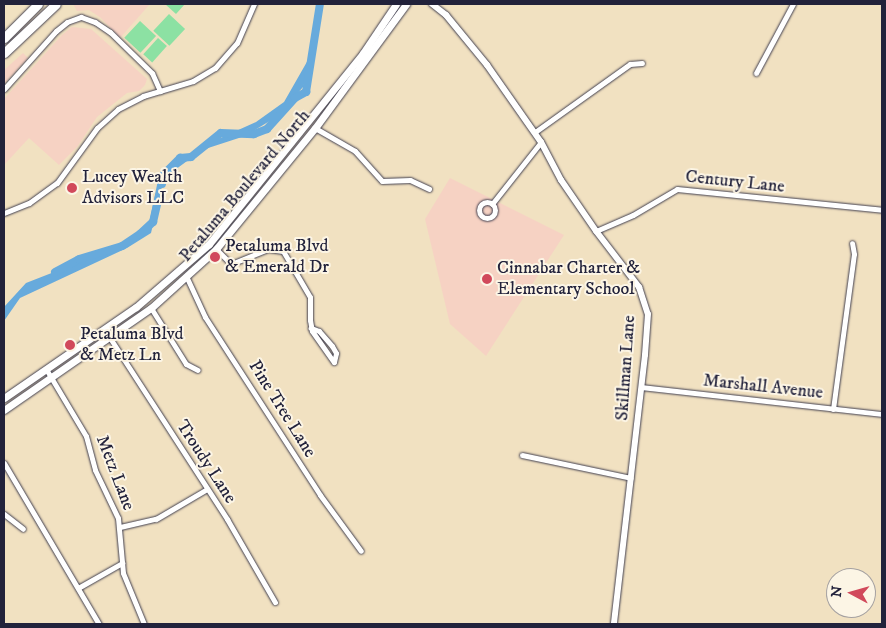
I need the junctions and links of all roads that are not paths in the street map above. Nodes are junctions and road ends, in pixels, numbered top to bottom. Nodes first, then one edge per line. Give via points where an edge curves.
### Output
1 (38, 4) edge
2 (56, 4) edge
3 (254, 4) edge
4 (396, 4) edge
5 (406, 4) edge
6 (432, 4) edge
7 (793, 4) edge
8 (4, 38) edge
9 (4, 53) edge
10 (642, 63) dead end
11 (756, 73) dead end
12 (4, 89) edge
13 (160, 91) junction
14 (315, 128) junction
15 (535, 132) junction
16 (541, 142) junction
17 (429, 189) dead end
18 (492, 204) dead end
19 (882, 210) edge
20 (4, 213) edge
21 (596, 231) junction
22 (852, 243) dead end
23 (216, 249) junction
24 (187, 278) junction
25 (152, 308) junction
26 (312, 328) junction
27 (110, 338) junction
28 (46, 369) junction
29 (198, 370) dead end
30 (49, 378) junction
31 (641, 387) junction
32 (4, 398) edge
33 (833, 409) junction
34 (4, 410) edge
35 (882, 414) edge
36 (522, 455) dead end
37 (4, 463) edge
38 (632, 478) junction
39 (207, 489) junction
40 (4, 514) edge
41 (120, 527) junction
42 (23, 529) dead end
43 (361, 551) dead end
44 (122, 563) junction
45 (78, 588) junction
46 (275, 602) dead end
47 (99, 624) edge
48 (144, 624) edge
49 (614, 624) edge

1 - 8 highway
2 - 9 highway
3 - 13 street via 244,32 223,61 200,78
4 - 28 main road, Petaluma Boulevard North via 363,53 209,244 136,307
5 - 14 main road, Petaluma Boulevard North
6 - 15 street, Skillman Lane via 446,15 488,65
7 - 11 street
10 - 15 street via 630,64
12 - 13 street via 56,31 81,18 110,32 154,76
13 - 20 street via 134,100 111,115 92,134 57,182 37,199
14 - 17 street via 348,146 382,181 410,180
14 - 23 main road, Petaluma Boulevard North
15 - 16 street, Skillman Lane
16 - 18 street
16 - 21 street, Skillman Lane via 561,180
19 - 21 street, Century Lane via 677,189 633,215
21 - 31 street, Skillman Lane via 639,287 648,314
22 - 33 street via 854,254
23 - 24 main road, Petaluma Boulevard North
23 - 26 street via 231,264 268,249 283,251 310,297
24 - 25 main road, Petaluma Boulevard North
24 - 43 street, Pine Tree Lane via 205,317 320,495
25 - 27 main road, Petaluma Boulevard North
25 - 29 street via 186,364
26 - 26 street via 320,331 332,346 336,353 334,362
27 - 30 main road, Petaluma Boulevard North
27 - 39 street, Troudy Lane
28 - 30 street, Metz Lane
28 - 32 main road, Petaluma Boulevard North
30 - 34 main road, Petaluma Boulevard North
30 - 41 street, Metz Lane via 86,436 94,470
31 - 33 street, Marshall Avenue
31 - 38 street, Skillman Lane
33 - 35 street, Marshall Avenue
36 - 38 street
37 - 45 street
38 - 49 street, Skillman Lane
39 - 41 street via 156,519
39 - 46 street, Troudy Lane
40 - 42 street
41 - 44 street, Metz Lane
44 - 45 street
44 - 48 street, Metz Lane via 128,588
45 - 47 street

